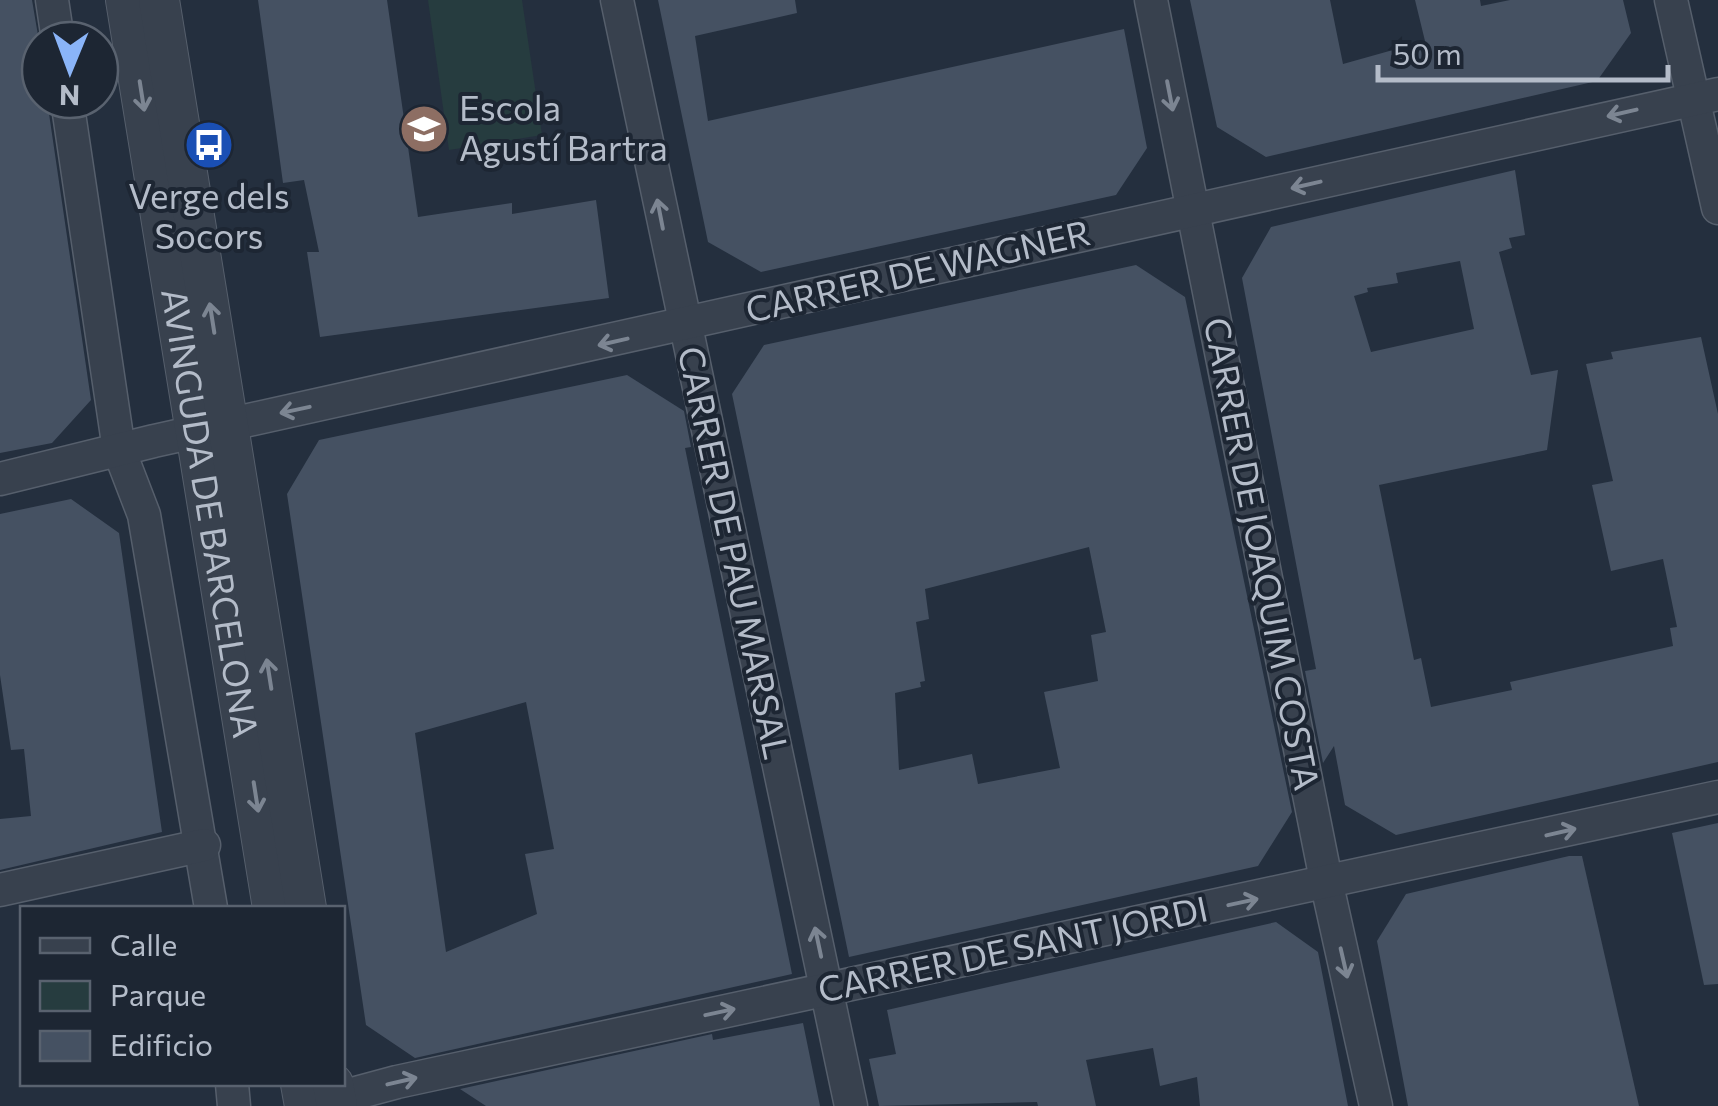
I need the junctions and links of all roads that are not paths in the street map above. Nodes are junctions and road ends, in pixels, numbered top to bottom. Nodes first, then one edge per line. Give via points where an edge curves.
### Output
1 (126, 0) edge
2 (159, 0) edge
3 (617, 0) edge
4 (1151, 0) edge
5 (1671, 0) edge
6 (1705, 95) edge
7 (70, 120) edge
8 (1718, 208) edge
9 (1193, 211) junction
10 (682, 325) junction
11 (215, 430) junction
12 (119, 450) junction
13 (0, 479) edge
14 (1718, 797) edge
15 (204, 845) junction
16 (1327, 885) junction
17 (0, 890) edge
18 (211, 906) edge
19 (273, 906) edge
20 (306, 906) edge
21 (828, 990) junction
22 (320, 1097) edge
23 (851, 1106) edge
24 (1376, 1106) edge

1 -> 11 street, AVINGUDA DE BARCELONA
11 -> 2 street, AVINGUDA DE BARCELONA
10 -> 3 street, CARRER DE PAU MARSAL
4 -> 9 street, CARRER DE JOAQUIM COSTA
5 - 6 street
6 - 8 street
6 -> 9 street, CARRER DE WAGNER
7 - 12 street, AVINGUDA DE BARCELONA
9 - 10 street, CARRER DE WAGNER
9 - 16 street, CARRER DE JOAQUIM COSTA
10 -> 11 street, CARRER DE WAGNER
21 -> 10 street, CARRER DE PAU MARSAL
11 - 12 street, CARRER DE WAGNER
11 -> 19 street, AVINGUDA DE BARCELONA
20 -> 11 street, AVINGUDA DE BARCELONA
12 - 13 street, CARRER DE WAGNER
12 - 15 street, AVINGUDA DE BARCELONA via 144,515
16 -> 14 street, CARRER DE SANT JORDI
15 - 17 street
15 - 18 street, AVINGUDA DE BARCELONA
21 -> 16 street, CARRER DE SANT JORDI
16 -> 24 street, CARRER DE JOAQUIM COSTA
22 -> 21 street, CARRER DE SANT JORDI
21 - 23 street, CARRER DE PAU MARSAL

